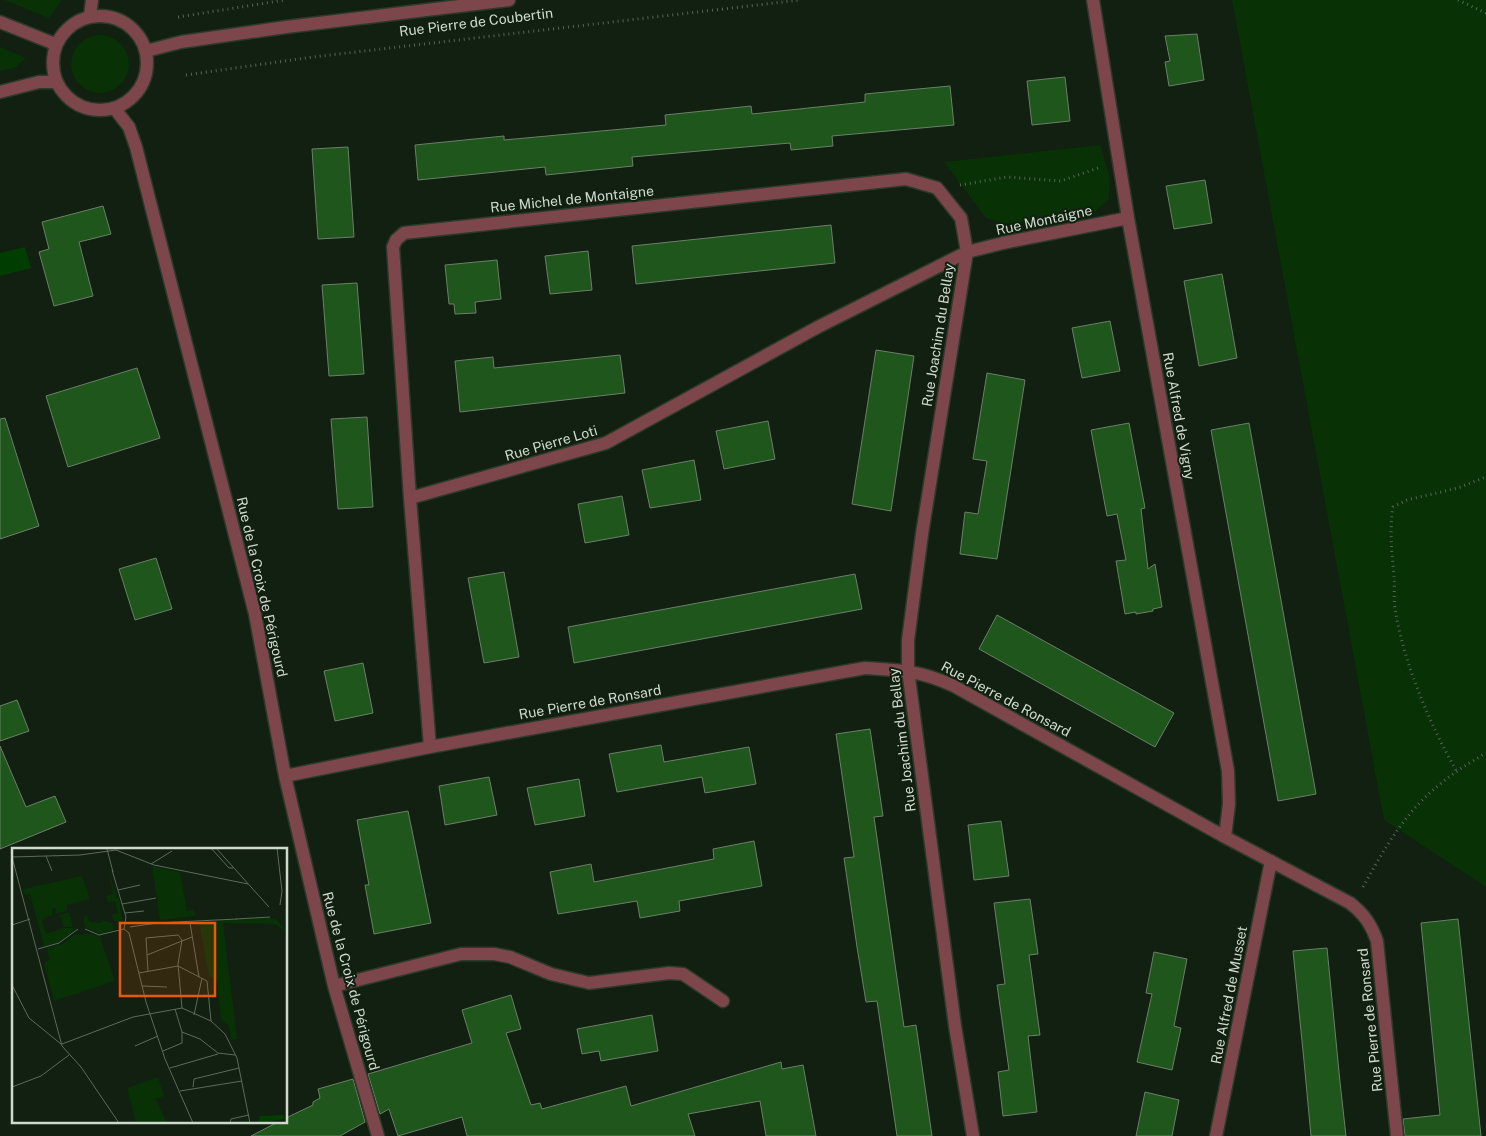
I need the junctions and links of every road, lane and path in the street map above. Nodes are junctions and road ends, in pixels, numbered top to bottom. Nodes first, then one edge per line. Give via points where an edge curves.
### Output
1 (92, 0) edge
2 (285, 0) edge
3 (509, 0) edge
4 (800, 0) edge
5 (1093, 0) edge
6 (1458, 0) edge
7 (1486, 13) edge
8 (90, 16) junction
9 (178, 17) dead end
10 (0, 22) edge
11 (55, 44) junction
12 (146, 51) junction
13 (186, 75) dead end
14 (55, 82) junction
15 (0, 92) edge
16 (114, 109) junction
17 (1119, 161) junction
18 (937, 188) junction
19 (1128, 218) junction
20 (967, 252) junction
21 (1486, 477) edge
22 (410, 498) junction
23 (908, 670) junction
24 (430, 746) junction
25 (1486, 753) edge
26 (1456, 770) junction
27 (285, 776) junction
28 (1226, 837) junction
29 (1271, 861) junction
30 (1350, 903) junction
31 (334, 986) junction
32 (723, 1001) dead end
33 (378, 1136) edge
34 (973, 1136) edge
35 (1216, 1136) edge
36 (1397, 1136) edge

1 - 8 street
2 - 9 path
3 - 12 street, Rue Pierre de Coubertin via 278,28 181,42
4 - 13 path, Rue Pierre de Coubertin
5 - 17 street, Rue Alfred de Vigny
6 - 7 path
8 - 11 street via 76,21
8 - 12 street via 109,16 126,23 139,36
10 - 11 street
11 - 14 street via 52,63
12 - 16 street via 145,78 139,90
14 - 15 street via 39,82
14 - 16 street via 66,97 80,107 97,111
16 - 27 street, Rue de la Croix de Périgourd via 130,127 136,147 218,465 256,614
17 - 18 path via 1062,181 1007,177
17 - 19 street, Rue Alfred de Vigny
18 - 20 street via 961,218
18 - 22 street, Rue Michel de Montaigne via 906,179 404,233 393,248
19 - 20 street, Rue Montaigne
19 - 28 street, Rue Alfred de Vigny via 1228,771
20 - 22 street, Rue Pierre Loti via 818,327 606,443
20 - 23 street, Rue Joachim du Bellay via 922,534 908,640
21 - 26 path via 1393,507 1390,529 1395,612 1402,640 1427,712
22 - 24 street
23 - 24 street, Rue Pierre de Ronsard via 865,668
23 - 28 street, Rue Pierre de Ronsard via 954,686
23 - 34 street, Rue Joachim du Bellay
24 - 27 street, Rue Pierre de Ronsard
25 - 26 path
26 - 30 path via 1410,812
27 - 31 street, Rue de la Croix de Périgourd
28 - 29 street, Rue Pierre de Ronsard
29 - 30 street, Rue Pierre de Ronsard
29 - 35 street, Rue Alfred de Musset
30 - 36 street, Rue Pierre de Ronsard via 1372,926 1377,941
31 - 32 street via 461,954 478,953 510,957 551,974 589,983 683,974
31 - 33 street, Rue de la Croix de Périgourd

